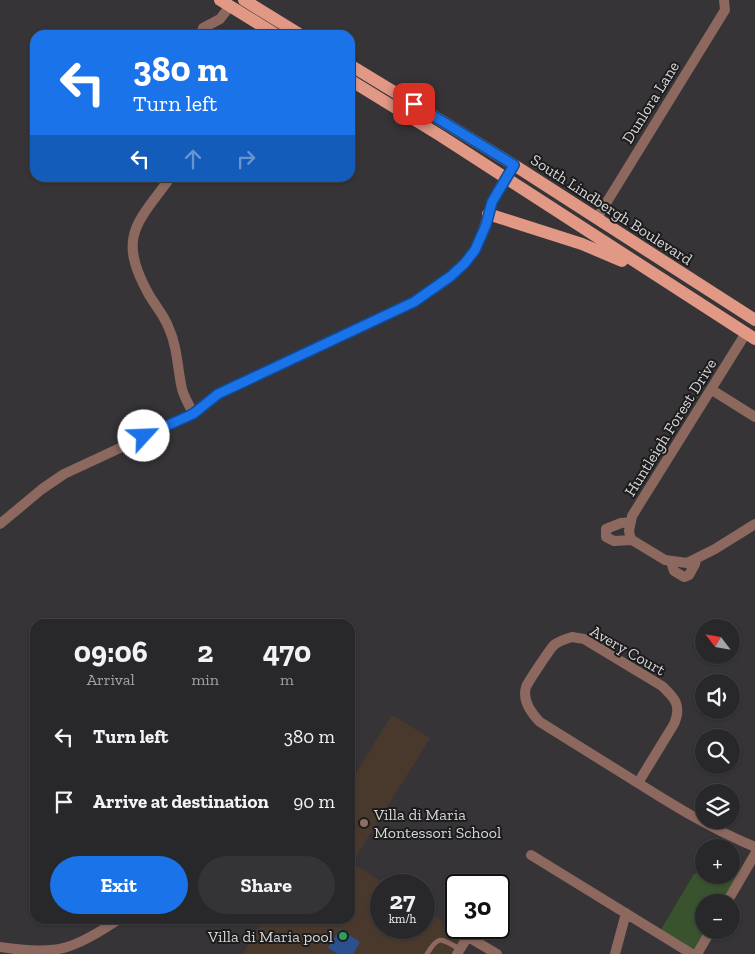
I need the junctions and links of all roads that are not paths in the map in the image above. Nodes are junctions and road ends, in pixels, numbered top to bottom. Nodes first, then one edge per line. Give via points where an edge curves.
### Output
1 (244, 0) edge
2 (724, 0) edge
3 (225, 3) edge
4 (202, 30) edge
5 (269, 30) edge
6 (292, 30) edge
7 (355, 69) edge
8 (355, 83) edge
9 (514, 165) junction
10 (506, 179) junction
11 (167, 182) edge
12 (488, 214) junction
13 (597, 218) junction
14 (650, 272) junction
15 (755, 320) edge
16 (751, 336) edge
17 (712, 390) junction
18 (193, 414) junction
19 (755, 417) edge
20 (631, 522) junction
21 (0, 524) edge
22 (755, 524) edge
23 (631, 540) junction
24 (638, 783) junction
25 (755, 847) edge
26 (755, 854) edge
27 (531, 855) dead end
28 (732, 894) edge
29 (626, 913) junction
30 (112, 924) edge
31 (706, 939) edge
32 (0, 947) edge
33 (458, 952) edge
34 (427, 954) edge
35 (497, 954) edge
36 (615, 954) edge
37 (692, 954) edge
38 (697, 954) edge

1 - 6 main road
2 - 13 street, Dunlora Lane via 725,10
3 - 4 street via 220,19
3 - 5 main road
7 - 9 main road, South Lindbergh Boulevard
8 - 10 main road, South Lindbergh Boulevard
9 - 10 street
9 - 13 main road, South Lindbergh Boulevard
10 - 12 street
10 - 14 main road, South Lindbergh Boulevard
11 - 18 street via 139,220 131,252 147,292 168,325 176,349 182,390
12 - 14 main road via 582,244
12 - 18 street via 475,250 434,290 218,394
13 - 15 main road, South Lindbergh Boulevard
14 - 16 main road, South Lindbergh Boulevard
16 - 17 street, Huntleigh Forest Drive
17 - 19 street
17 - 20 street, Huntleigh Forest Drive
18 - 21 street via 64,474
20 - 23 street, Huntleigh Forest Drive
20 - 23 street via 612,525 606,529 606,536 614,541
22 - 23 street via 687,563 665,560
24 - 24 street, Avery Court via 540,722 530,712 526,687 552,647 562,640 572,637 584,639 672,695 678,714
24 - 25 street, Avery Court via 692,817
26 - 28 street
27 - 29 street
29 - 36 street
29 - 37 street
30 - 32 street via 66,948 27,951
31 - 38 street
33 - 34 lane via 443,940 437,940
33 - 35 street via 467,936

